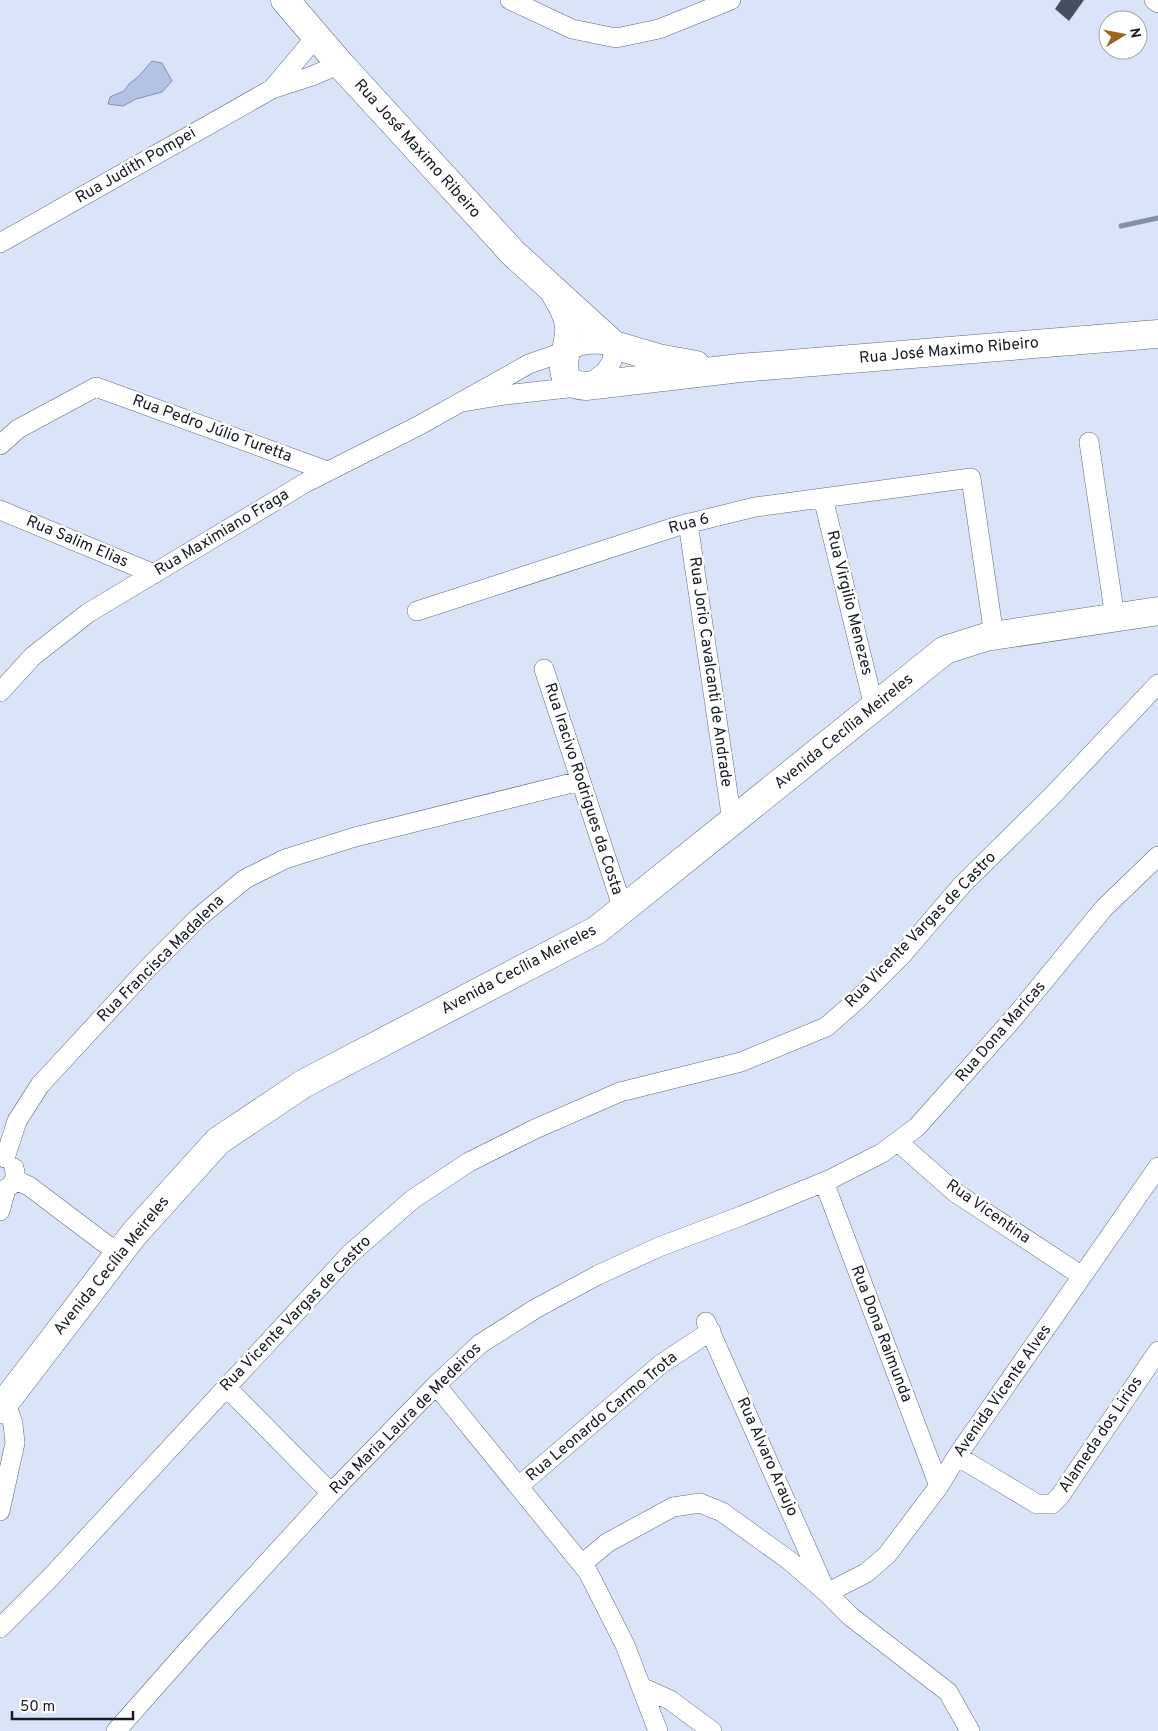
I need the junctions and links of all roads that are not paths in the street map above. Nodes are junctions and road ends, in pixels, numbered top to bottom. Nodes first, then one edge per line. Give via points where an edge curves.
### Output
1 (285, 0) edge
2 (510, 0) edge
3 (731, 0) edge
4 (1154, 0) edge
5 (1158, 3) edge
6 (316, 36) junction
7 (340, 64) junction
8 (272, 89) junction
9 (0, 243) edge
10 (555, 293) junction
11 (1158, 334) edge
12 (614, 345) junction
13 (565, 350) junction
14 (740, 368) junction
15 (586, 386) junction
16 (463, 402) junction
17 (1089, 442) dead end
18 (0, 445) edge
19 (328, 471) junction
20 (823, 498) junction
21 (0, 510) edge
22 (688, 523) junction
23 (154, 574) junction
24 (417, 611) dead end
25 (1158, 611) edge
26 (1115, 618) junction
27 (994, 636) junction
28 (544, 670) dead end
29 (1158, 684) edge
30 (0, 692) edge
31 (874, 707) junction
32 (580, 781) junction
33 (732, 821) junction
34 (1158, 856) edge
35 (622, 909) junction
36 (898, 1142) junction
37 (2, 1158) edge
38 (1158, 1167) edge
39 (824, 1182) junction
40 (7, 1187) edge
41 (0, 1211) edge
42 (119, 1254) junction
43 (1082, 1276) junction
44 (708, 1326) joint
45 (1158, 1351) edge
46 (436, 1385) junction
47 (226, 1387) junction
48 (3, 1405) edge
49 (957, 1456) junction
50 (519, 1486) junction
51 (939, 1486) junction
52 (331, 1493) junction
53 (0, 1511) edge
54 (582, 1564) junction
55 (827, 1593) junction
56 (0, 1628) edge
57 (641, 1687) junction
58 (116, 1731) edge
59 (658, 1731) edge
60 (712, 1731) edge
61 (970, 1731) edge

1 - 6 street, Rua José Maximo Ribeiro
2 - 3 street via 572,29 616,38 659,29
4 - 5 street
6 - 7 street, Rua José Maximo Ribeiro
6 - 8 street, Rua Judith Pompei
7 - 8 street, Rua Judith Pompei
7 - 10 street, Rua José Maximo Ribeiro via 513,253
8 - 9 street, Rua Judith Pompei
10 - 12 street, Rua José Maximo Ribeiro
10 - 13 street, Rua José Maximo Ribeiro via 569,325
11 - 14 street, Rua José Maximo Ribeiro
12 - 13 street, Rua Maximiano Fraga via 592,344
12 - 14 street, Rua José Maximo Ribeiro via 689,365
12 - 15 street via 612,361 605,372
13 - 15 street, Rua José Maximo Ribeiro via 563,364 568,380 575,386
13 - 16 street, Rua Maximiano Fraga via 529,364
14 - 15 street, Rua José Maximo Ribeiro
15 - 16 street, Rua Maximiano Fraga
16 - 19 street, Rua Maximiano Fraga
17 - 26 street
18 - 19 street, Rua Pedro Júlio Turetta via 18,429 96,387
19 - 23 street, Rua Maximiano Fraga
20 - 22 street, Rua 6 via 755,507
20 - 27 street, Rua 6 via 971,478
20 - 31 street, Rua Virgilio Menezes
21 - 23 street, Rua Salim Elias
22 - 24 street, Rua 6
22 - 33 street, Rua Jorio Cavalcanti de Andrade
23 - 30 street, Rua Maximiano Fraga via 88,613 33,656
25 - 26 street, Avenida Cecília Meireles
26 - 27 street, Avenida Cecília Meireles
27 - 31 street, Avenida Cecília Meireles via 945,650
28 - 32 street, Rua Iracivo Rodrigues da Costa
29 - 47 street, Rua Vicente Vargas de Castro via 962,885 902,955 826,1027 742,1062 620,1092 469,1162 413,1199 350,1254
31 - 33 street, Avenida Cecília Meireles
32 - 35 street, Rua Iracivo Rodrigues da Costa
32 - 37 street, Rua Francisca Madalena via 355,837 285,859 245,878 199,917 149,967 40,1085 16,1121
33 - 35 street, Avenida Cecília Meireles
34 - 36 street, Rua Dona Maricas via 1104,908 1012,1020 917,1127
35 - 42 street, Avenida Cecília Meireles via 597,930 303,1084 218,1141
36 - 39 street, Rua Dona Maricas
36 - 43 street, Rua Vicentina via 956,1193
37 - 40 street via 14,1167
38 - 43 street, Avenida Vicente Alves
39 - 46 street, Rua Maria Laura de Medeiros via 659,1247 598,1275 480,1344
39 - 51 street, Rua Dona Raimunda
40 - 41 street
40 - 42 street via 29,1186
42 - 48 street, Avenida Cecília Meireles
43 - 49 street, Avenida Vicente Alves
44 - 50 street, Rua Leonardo Carmo Trota
44 - 55 street, Rua Alvaro Araujo
45 - 49 street, Alameda dos Lirios via 1052,1504 1037,1504
46 - 50 street
46 - 52 street, Rua Maria Laura de Medeiros
47 - 52 street
47 - 56 street, Rua Vicente Vargas de Castro
48 - 53 street via 13,1424 15,1443
49 - 51 street, Avenida Vicente Alves
50 - 54 street
51 - 55 street, Avenida Vicente Alves via 887,1555 866,1573
52 - 58 street, Rua Maria Laura de Medeiros
54 - 55 street via 606,1542 673,1507 700,1503 722,1512 790,1561
54 - 57 street via 625,1645
55 - 61 street via 850,1616 948,1692
57 - 59 street
57 - 60 street via 670,1700

